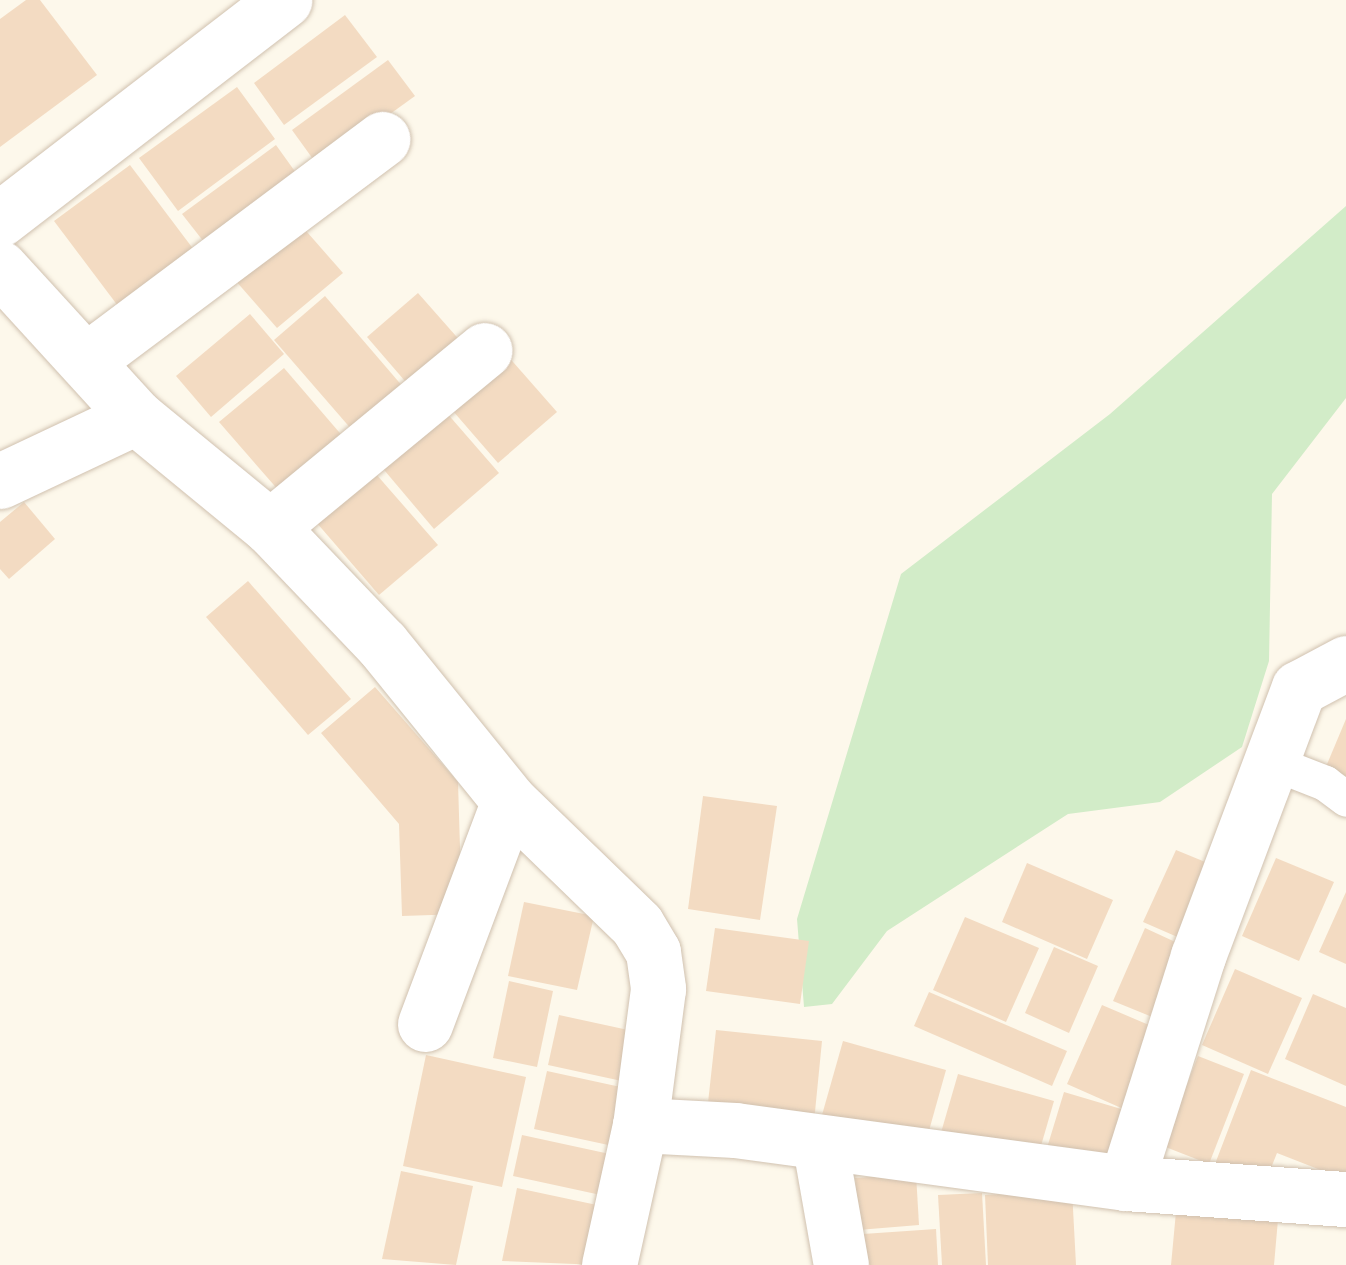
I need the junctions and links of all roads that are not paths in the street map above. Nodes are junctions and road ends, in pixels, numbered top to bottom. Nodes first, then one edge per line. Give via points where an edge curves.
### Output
1 (284, 0) edge
2 (382, 140) dead end
3 (0, 220) edge
4 (0, 268) edge
5 (485, 350) dead end
6 (87, 360) junction
7 (136, 417) junction
8 (0, 481) edge
9 (270, 527) junction
10 (1346, 662) edge
11 (1269, 761) junction
12 (1346, 798) edge
13 (510, 801) junction
14 (425, 1024) dead end
15 (640, 1125) junction
16 (820, 1146) junction
17 (1126, 1183) junction
18 (1346, 1200) edge
19 (610, 1265) edge
20 (840, 1265) edge

1 - 3 street
2 - 6 street
4 - 6 street
5 - 9 street
6 - 7 street
7 - 8 street
7 - 9 street
9 - 13 street via 382,644
10 - 11 street via 1298,688
11 - 12 lane
11 - 17 street
13 - 14 street
13 - 15 street via 573,856 653,952 658,990
15 - 16 street via 735,1130
15 - 19 street
16 - 17 street
16 - 20 street
17 - 18 street

